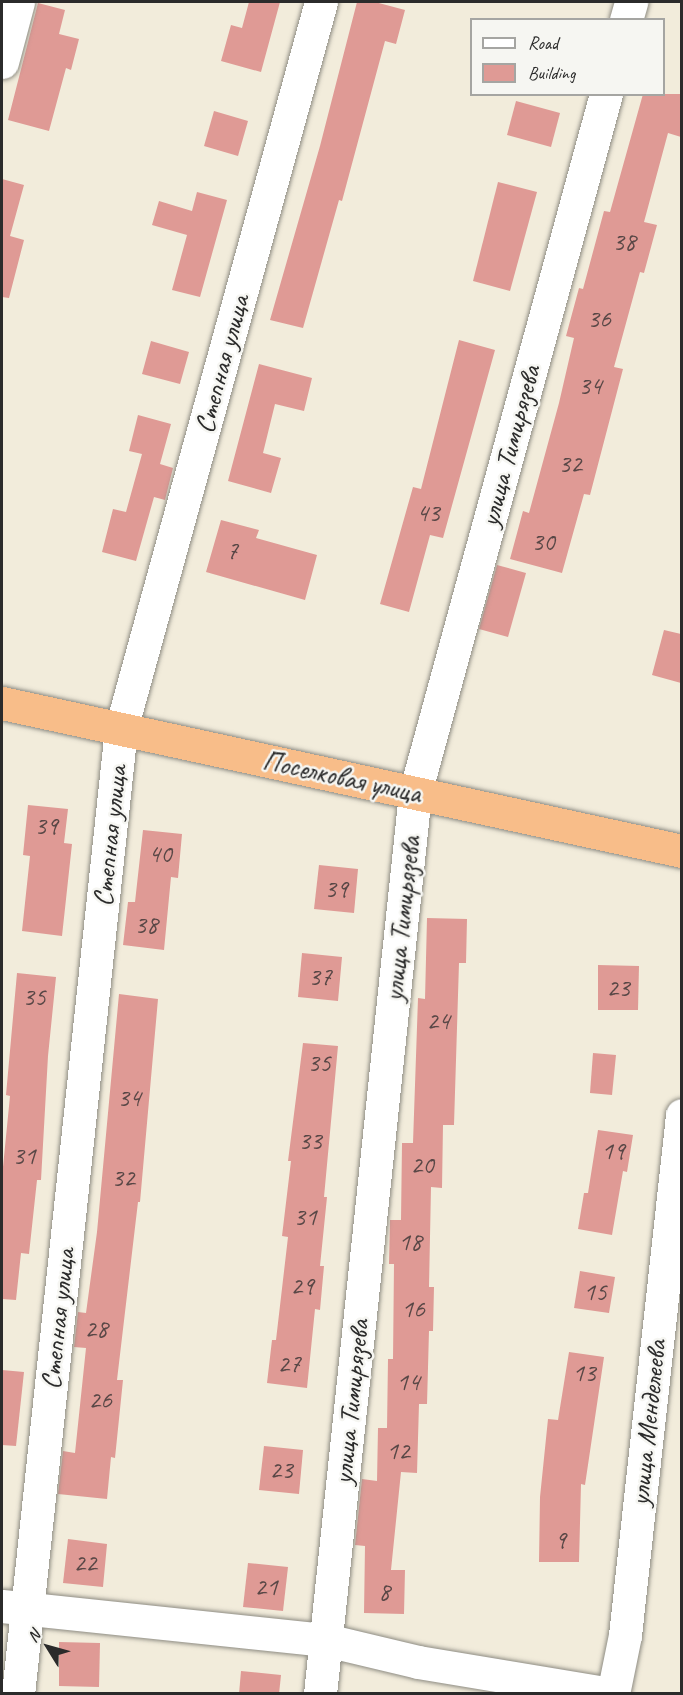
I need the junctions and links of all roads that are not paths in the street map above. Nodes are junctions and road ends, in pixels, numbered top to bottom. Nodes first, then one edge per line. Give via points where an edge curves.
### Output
1 (18, 2) edge
2 (321, 2) edge
3 (631, 2) edge
4 (627, 18) edge
5 (2, 62) edge
6 (605, 96) edge
7 (2, 703) edge
8 (122, 729) junction
9 (416, 793) junction
10 (681, 851) edge
11 (681, 1115) edge
12 (15, 1606) edge
13 (326, 1640) junction
14 (18, 1694) edge
15 (320, 1694) edge
16 (612, 1694) edge

1 - 5 street
2 - 8 street, Степная улица
3 - 4 street
6 - 9 street, улица Тимирязева
7 - 8 highway, Поселковая улица
8 - 9 highway, Поселковая улица
8 - 12 street, Степная улица
9 - 10 highway, Поселковая улица
9 - 13 street, улица Тимирязева
11 - 16 street, улица Менделеева via 625,1635
12 - 13 street
12 - 14 street, Степная улица
13 - 15 street, улица Тимирязева
13 - 16 street via 418,1662

